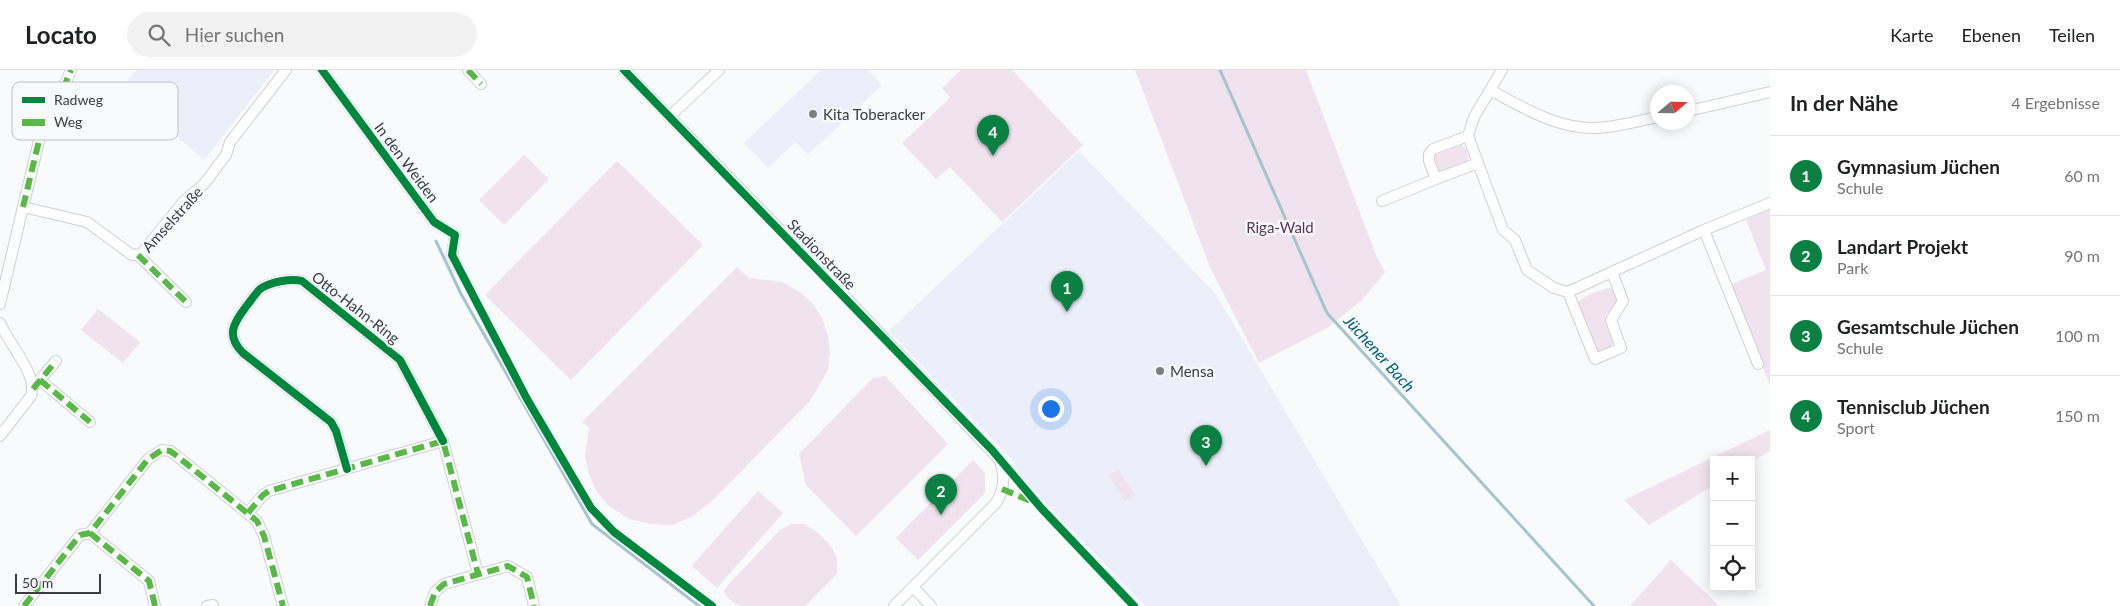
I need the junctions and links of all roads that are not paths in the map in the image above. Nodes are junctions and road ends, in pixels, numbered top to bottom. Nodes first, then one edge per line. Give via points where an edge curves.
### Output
1 (71, 70) edge
2 (286, 70) edge
3 (322, 70) edge
4 (468, 70) edge
5 (624, 70) edge
6 (719, 70) edge
7 (1502, 70) edge
8 (66, 82) edge
9 (480, 84) dead end
10 (1490, 90) junction
11 (1770, 92) edge
12 (1695, 109) edge
13 (669, 117) junction
14 (1650, 119) edge
15 (1468, 136) junction
16 (40, 140) edge
17 (1478, 163) junction
18 (1436, 180) junction
19 (1382, 201) dead end
20 (1770, 204) edge
21 (23, 207) junction
22 (1704, 230) junction
23 (138, 255) junction
24 (459, 268) dead end
25 (1612, 272) junction
26 (1568, 292) junction
27 (186, 302) dead end
28 (0, 304) edge
29 (0, 323) edge
30 (56, 361) dead end
31 (1758, 364) dead end
32 (40, 380) junction
33 (32, 389) junction
34 (90, 422) dead end
35 (0, 436) edge
36 (444, 441) junction
37 (347, 469) junction
38 (248, 513) junction
39 (90, 533) junction
40 (478, 574) junction
41 (913, 587) junction
42 (24, 606) edge
43 (155, 606) edge
44 (283, 606) edge
45 (430, 606) edge
46 (534, 606) edge
47 (894, 606) edge
48 (931, 606) edge

1 - 8 street
2 - 23 street, Amselstraße via 230,142 226,154 204,184 185,200
3 - 24 street, In den Weiden via 434,222 455,235 452,255
4 - 9 street
5 - 13 street, Stadionstraße
6 - 13 street
7 - 10 street
10 - 14 street via 1555,122 1578,127 1602,128
10 - 15 street via 1474,117
11 - 12 street
13 - 41 street, Stadionstraße via 999,459 1004,478 999,498
15 - 17 street
15 - 18 street via 1430,151 1428,157
16 - 21 street
17 - 18 street
17 - 26 street via 1503,230 1515,240 1527,270 1554,288
18 - 19 street
20 - 22 street
21 - 23 street, Amselstraße via 87,222 128,252
21 - 28 street
22 - 25 street
22 - 31 street
23 - 27 street
25 - 26 street
25 - 26 street via 1623,301 1611,320 1621,348 1595,359
29 - 33 street via 29,375
30 - 32 street
32 - 33 street
32 - 34 street
33 - 35 street via 31,396
36 - 37 street
36 - 37 street, Otto-Hahn-Ring via 404,366 390,350 302,281 290,280 267,286 258,292 235,322 235,341 243,353 331,422
36 - 40 street, Otto-Hahn-Ring
37 - 38 street via 267,492
38 - 39 street via 177,456 162,450 148,459
38 - 44 street via 263,532
39 - 42 street via 80,535
39 - 43 street via 149,581
40 - 45 street via 441,586
40 - 46 street via 508,566 527,577
41 - 47 street
41 - 48 street

